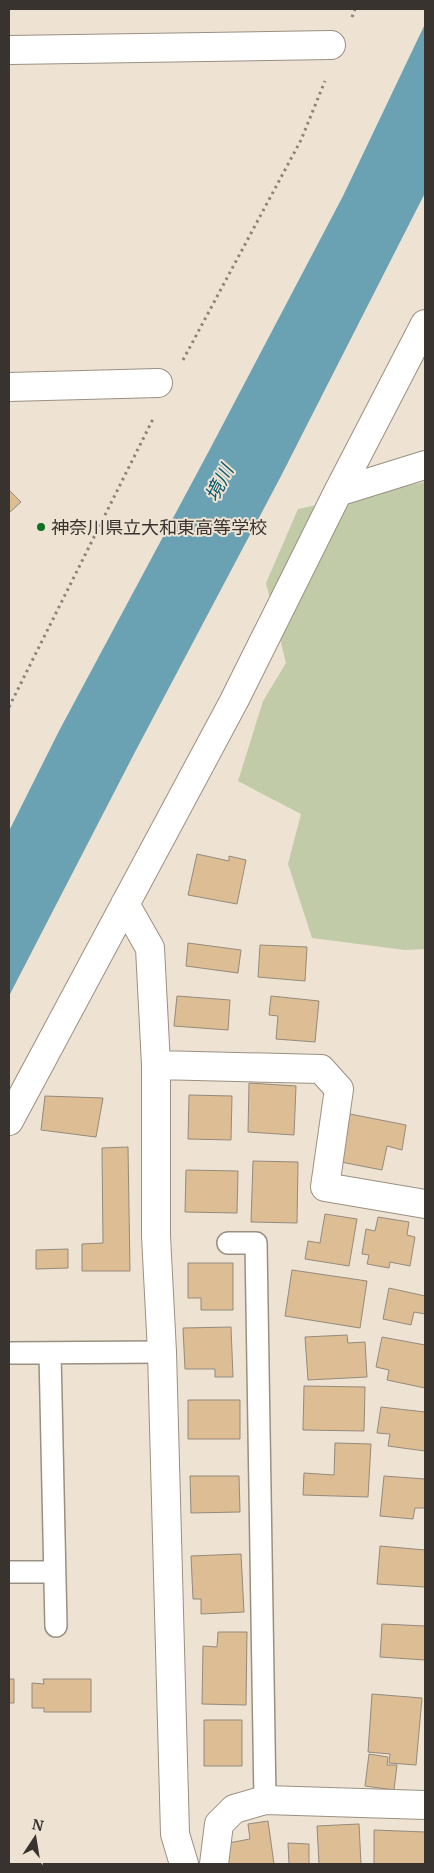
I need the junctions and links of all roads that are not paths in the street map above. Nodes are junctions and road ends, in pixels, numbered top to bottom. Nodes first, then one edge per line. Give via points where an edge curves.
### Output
1 (331, 45) dead end
2 (9, 50) edge
3 (425, 324) edge
4 (158, 383) dead end
5 (9, 386) edge
6 (425, 465) edge
7 (338, 492) junction
8 (125, 904) junction
9 (156, 1065) junction
10 (9, 1121) edge
11 (425, 1204) edge
12 (228, 1243) dead end
13 (162, 1352) junction
14 (9, 1353) edge
15 (50, 1353) junction
16 (9, 1572) edge
17 (54, 1572) junction
18 (56, 1626) dead end
19 (265, 1800) junction
20 (425, 1805) edge
21 (184, 1864) edge
22 (214, 1864) edge

1 - 2 street
3 - 7 street
4 - 5 street
6 - 7 street
7 - 8 street via 234,701
8 - 9 street via 150,948
8 - 10 street
9 - 11 street via 321,1069 338,1089 325,1187
9 - 13 street via 156,1236
12 - 19 lane via 256,1243
13 - 15 lane
13 - 21 street via 174,1834
14 - 15 lane
15 - 17 lane
16 - 17 lane
17 - 18 lane
19 - 20 street
19 - 22 street via 234,1809 219,1824

